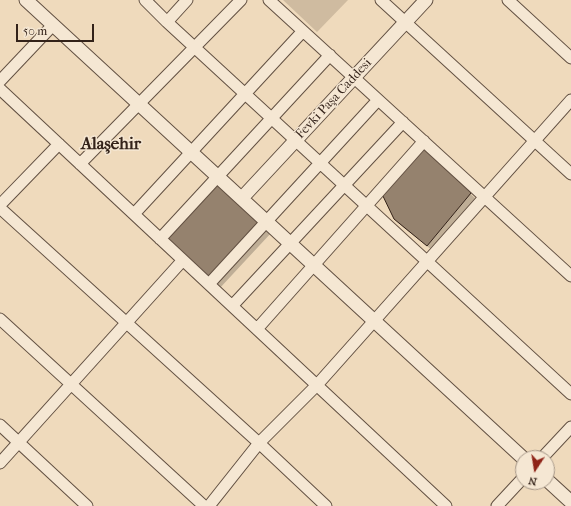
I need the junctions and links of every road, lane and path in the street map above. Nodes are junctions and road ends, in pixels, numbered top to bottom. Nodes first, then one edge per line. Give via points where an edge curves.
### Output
1 (26, 0) edge
2 (144, 0) edge
3 (187, 0) edge
4 (241, 0) edge
5 (270, 0) edge
6 (381, 0) edge
7 (426, 0) edge
8 (508, 0) edge
9 (166, 22) junction
10 (405, 22) junction
11 (53, 25) junction
12 (303, 31) junction
13 (194, 48) junction
14 (330, 55) junction
15 (571, 58) edge
16 (354, 77) junction
17 (0, 81) edge
18 (0, 89) edge
19 (245, 94) junction
20 (378, 100) junction
21 (571, 100) edge
22 (139, 104) junction
23 (271, 119) junction
24 (403, 122) junction
25 (295, 140) junction
26 (424, 141) junction
27 (535, 141) junction
28 (59, 144) junction
29 (191, 152) junction
30 (320, 163) junction
31 (80, 164) junction
32 (571, 174) edge
33 (218, 177) junction
34 (344, 186) junction
35 (485, 197) junction
36 (242, 198) junction
37 (0, 206) edge
38 (366, 206) junction
39 (134, 214) junction
40 (267, 222) junction
41 (160, 239) junction
42 (290, 244) junction
43 (183, 260) junction
44 (427, 262) junction
45 (314, 265) junction
46 (571, 276) edge
47 (209, 284) junction
48 (232, 306) junction
49 (0, 319) edge
50 (374, 321) junction
51 (126, 323) junction
52 (257, 329) junction
53 (71, 384) junction
54 (317, 385) junction
55 (571, 394) edge
56 (0, 425) edge
57 (571, 427) edge
58 (19, 442) junction
59 (258, 443) junction
60 (549, 450) edge
61 (515, 451) edge
62 (0, 463) edge
63 (515, 487) edge
64 (555, 487) edge
65 (571, 502) edge
66 (87, 506) edge
67 (204, 506) edge
68 (209, 506) edge
69 (326, 506) edge
70 (446, 506) edge
71 (497, 506) edge

1 - 11 street
2 - 9 street
3 - 9 street
4 - 13 street
5 - 12 street
6 - 10 street
7 - 10 street, Fevki Paşa Caddesi
8 - 15 street
9 - 13 street
10 - 16 street, Fevki Paşa Caddesi
10 - 27 street
11 - 17 street
11 - 22 street
12 - 14 street
12 - 19 street
13 - 19 street
13 - 22 street
14 - 16 street
14 - 23 street
16 - 20 street
16 - 25 street, Fevki Paşa Caddesi
18 - 28 street
19 - 23 street
19 - 29 street
20 - 24 street
20 - 30 street
21 - 27 street
22 - 29 street
22 - 31 street
23 - 25 street
23 - 33 street
24 - 26 street
24 - 34 street
25 - 30 street
25 - 36 street, Fevki Paşa Caddesi
26 - 35 street
26 - 38 street
27 - 32 street
27 - 35 street
28 - 31 street
28 - 37 street
29 - 33 street
29 - 39 street
30 - 34 street
30 - 40 street
31 - 39 street
33 - 36 street
33 - 41 street
34 - 38 street
34 - 42 street
35 - 44 street
35 - 46 street
36 - 40 street
37 - 51 street
38 - 44 street
38 - 45 street
39 - 41 street
40 - 42 street
40 - 47 street
41 - 43 street
42 - 45 street
42 - 48 street
43 - 47 street
43 - 51 street
44 - 50 street
44 - 55 street
45 - 50 street
45 - 52 street
47 - 48 street
48 - 52 street
49 - 53 street
50 - 54 street
50 - 61 street
51 - 53 street
51 - 59 street
52 - 54 street
53 - 58 street
53 - 67 street
54 - 59 street
54 - 70 street
56 - 58 street
57 - 60 street
58 - 62 street
58 - 66 street
59 - 68 street
59 - 69 street
63 - 71 street
64 - 65 street

